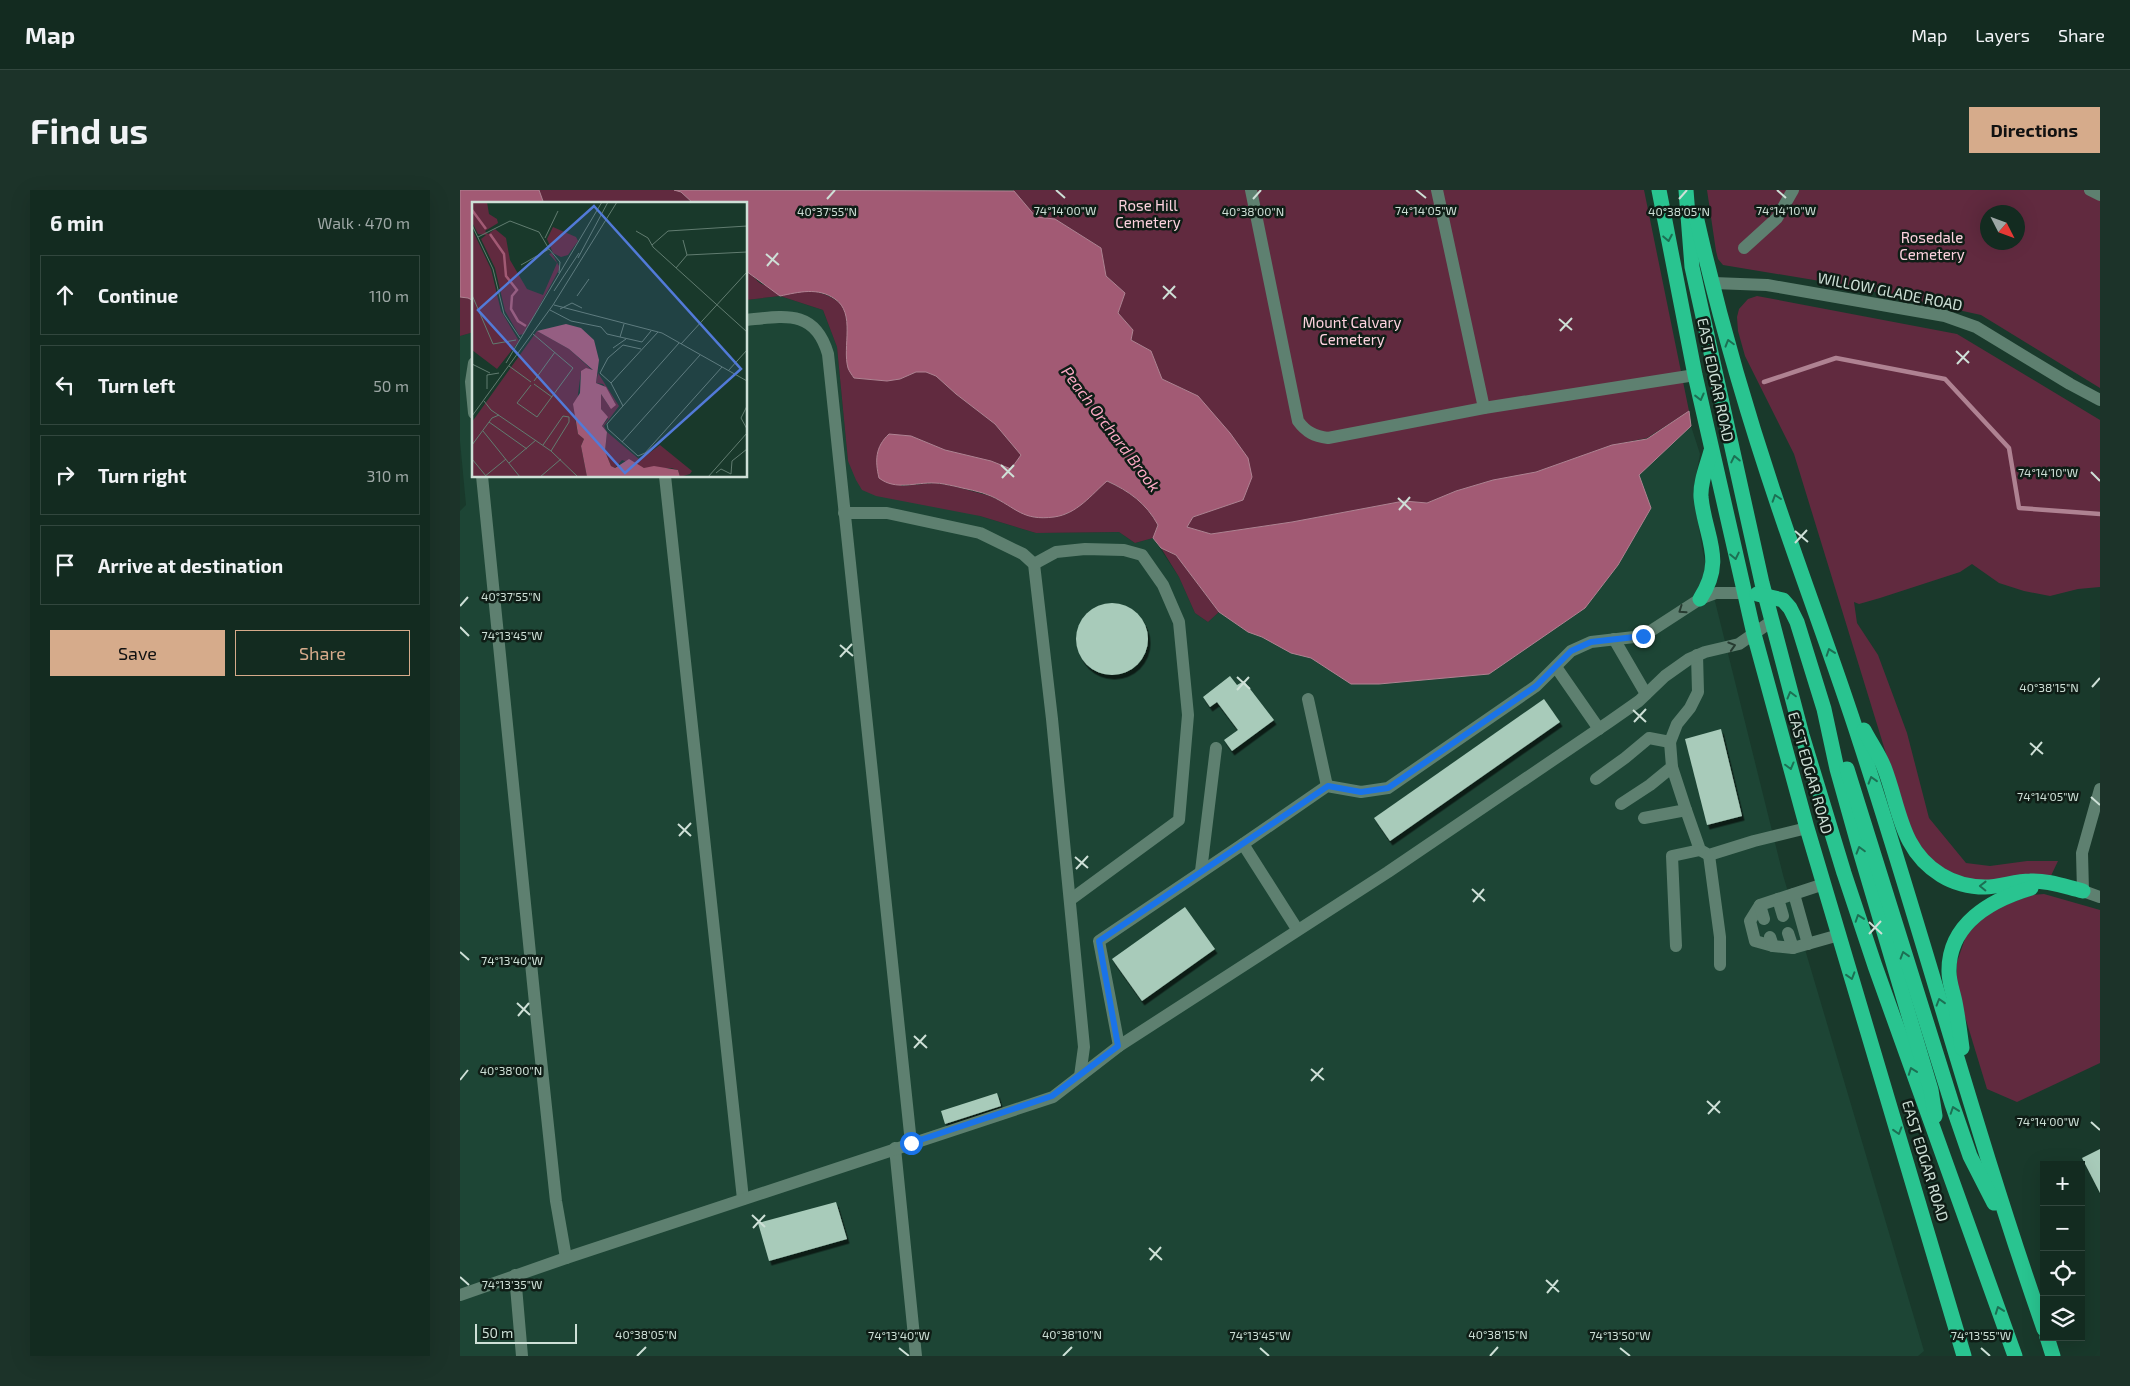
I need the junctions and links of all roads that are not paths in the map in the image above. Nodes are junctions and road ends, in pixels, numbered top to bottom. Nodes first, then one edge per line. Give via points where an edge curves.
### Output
1 (1250, 190) edge
2 (1438, 190) edge
3 (1659, 190) edge
4 (1686, 190) edge
5 (1690, 190) edge
6 (1793, 190) edge
7 (2090, 190) edge
8 (2100, 195) edge
9 (1744, 248) dead end
10 (1713, 284) junction
11 (748, 320) edge
12 (1695, 375) junction
13 (472, 376) edge
14 (472, 392) edge
15 (2100, 400) edge
16 (1484, 408) junction
17 (1712, 448) junction
18 (482, 478) edge
19 (665, 478) edge
20 (844, 513) junction
21 (1034, 564) junction
22 (1744, 592) junction
23 (1765, 595) junction
24 (1700, 599) junction
25 (1772, 621) junction
26 (1754, 634) junction
27 (1614, 639) junction
28 (1696, 655) junction
29 (1556, 667) junction
30 (1646, 694) junction
31 (1846, 698) junction
32 (1308, 699) dead end
33 (1824, 709) junction
34 (1599, 729) junction
35 (1670, 742) junction
36 (1216, 748) dead end
37 (1672, 767) junction
38 (1596, 778) dead end
39 (1328, 786) junction
40 (2100, 789) edge
41 (1621, 804) dead end
42 (1686, 810) junction
43 (1644, 818) dead end
44 (1807, 828) junction
45 (1243, 844) junction
46 (1704, 853) junction
47 (1201, 871) junction
48 (1824, 884) junction
49 (2082, 891) junction
50 (1794, 894) junction
51 (2100, 897) edge
52 (1778, 899) junction
53 (1070, 900) junction
54 (1760, 905) junction
55 (1783, 916) dead end
56 (1764, 919) dead end
57 (1297, 929) junction
58 (1788, 933) dead end
59 (1839, 935) junction
60 (1808, 944) junction
61 (1676, 946) dead end
62 (1793, 948) junction
63 (1720, 965) dead end
64 (1118, 1046) junction
65 (1080, 1076) junction
66 (1969, 1099) junction
67 (911, 1143) junction
68 (895, 1148) junction
69 (1940, 1150) junction
70 (743, 1199) junction
71 (2014, 1242) junction
72 (566, 1258) junction
73 (515, 1275) junction
74 (460, 1295) edge
75 (2040, 1317) edge
76 (2048, 1341) edge
77 (522, 1356) edge
78 (916, 1356) edge
79 (1964, 1356) edge
80 (2015, 1356) edge
81 (2053, 1356) edge

1 - 16 street via 1298,420 1305,430 1328,438
2 - 16 street
3 -> 12 highway, EAST EDGAR ROAD
23 -> 4 highway via 1692,266
5 - 10 highway, EAST EDGAR ROAD
6 - 9 street via 1777,218
7 - 8 street
10 - 15 street, WILLOW GLADE ROAD via 1767,285 1945,316 1976,327
31 -> 10 highway, EAST EDGAR ROAD via 1783,518
11 - 20 street via 800,318 814,327 824,341
12 - 16 street
12 -> 17 highway, EAST EDGAR ROAD
13 - 14 street
17 -> 22 highway, EAST EDGAR ROAD
17 - 24 highway via 1701,495 1713,569
18 - 72 street via 556,1201
19 - 70 street
20 - 21 street via 886,513 980,533 1023,554
20 - 67 street
21 - 53 street
21 - 53 street via 1056,552 1085,549 1124,550 1142,555 1163,585 1179,622 1185,671 1188,714 1179,820
22 - 23 highway
22 - 24 street
22 - 26 highway, EAST EDGAR ROAD
23 - 25 highway
23 - 33 highway via 1783,600 1794,615
24 -> 27 street via 1643,636
25 - 26 street
69 -> 25 highway via 1844,873
28 -> 26 street via 1733,646
26 -> 44 highway, EAST EDGAR ROAD
27 - 29 street via 1591,642 1571,651
27 - 30 street
28 - 30 street via 1665,676
28 - 35 street via 1698,692 1677,724
29 - 34 street
29 - 39 street via 1536,686 1388,788 1361,792
30 - 34 street
49 -> 31 highway via 2029,880 1986,887 1968,886 1948,880 1926,865 1910,845 1883,766
66 -> 31 highway, EAST EDGAR ROAD
32 - 39 street
69 -> 33 highway via 1931,1090 1837,769
71 -> 33 highway via 1970,1156 1855,793
34 - 57 street via 1388,872
35 - 37 street
35 - 38 street via 1650,738
36 - 47 street
37 - 41 street
37 - 42 street
39 - 45 street
40 - 49 street via 2082,853
42 - 43 street
42 - 46 street
44 - 46 street
44 - 48 highway, EAST EDGAR ROAD
45 - 47 street
45 - 57 street
46 - 61 street via 1672,856
46 - 63 street via 1719,928
47 - 64 street via 1099,941
48 - 50 street
48 - 59 highway, EAST EDGAR ROAD
49 - 51 street
49 - 66 highway via 2032,888 2014,893 1983,909 1957,937 1949,971
50 - 52 street
50 - 60 street
52 - 54 street
52 - 55 street
53 - 65 street via 1084,1047
54 - 56 street
54 - 62 street via 1750,921 1755,941
57 - 64 street
58 - 62 street
59 - 60 street
59 -> 79 highway, EAST EDGAR ROAD
60 - 62 street
64 - 65 street
65 - 67 street via 1052,1096
66 - 71 highway, EAST EDGAR ROAD
67 - 68 street
68 - 70 street
68 - 78 street
80 -> 69 highway
70 - 72 street
71 - 75 highway, EAST EDGAR ROAD
72 - 73 street
73 - 74 street
73 - 77 street
76 - 81 highway

